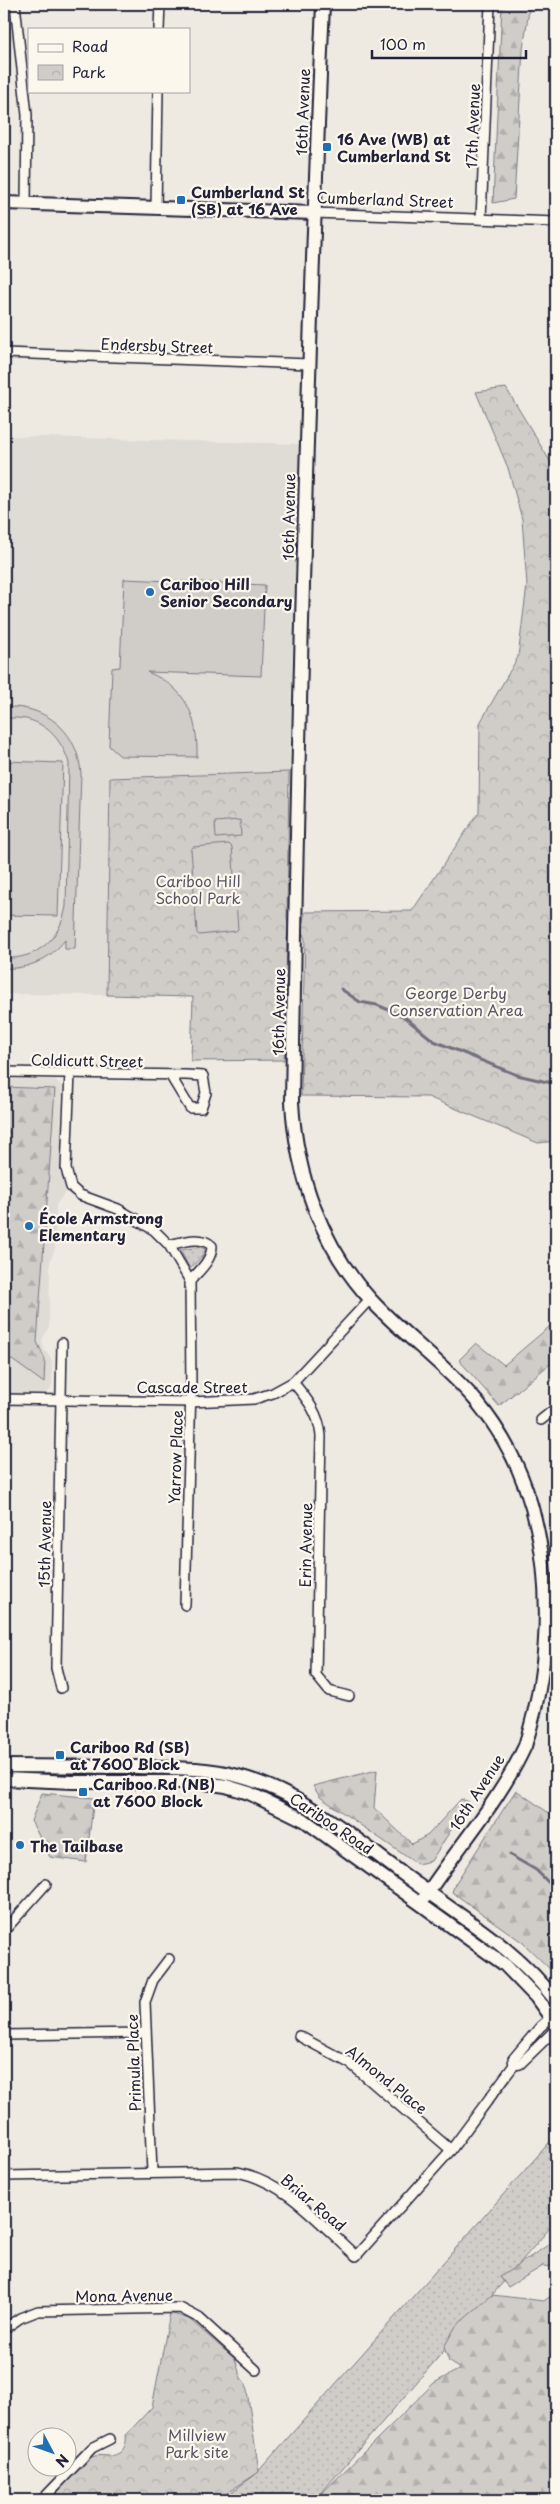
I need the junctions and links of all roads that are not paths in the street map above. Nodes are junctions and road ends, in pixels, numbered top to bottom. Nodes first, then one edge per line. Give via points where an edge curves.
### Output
1 (15, 4) edge
2 (160, 4) edge
3 (323, 4) edge
4 (490, 4) edge
5 (159, 28) edge
6 (158, 92) edge
7 (4, 203) edge
8 (26, 203) junction
9 (156, 208) junction
10 (314, 213) junction
11 (481, 219) junction
12 (556, 222) edge
13 (4, 353) edge
14 (310, 364) junction
15 (4, 1072) edge
16 (70, 1074) junction
17 (170, 1075) junction
18 (169, 1245) junction
19 (190, 1281) junction
20 (370, 1299) junction
21 (62, 1343) dead end
22 (293, 1382) junction
23 (4, 1399) edge
24 (60, 1400) junction
25 (191, 1402) junction
26 (556, 1408) edge
27 (541, 1420) dead end
28 (185, 1605) dead end
29 (555, 1622) edge
30 (61, 1688) dead end
31 (350, 1696) dead end
32 (4, 1766) edge
33 (4, 1779) edge
34 (46, 1884) dead end
35 (424, 1898) junction
36 (4, 1930) edge
37 (169, 1959) dead end
38 (556, 2001) edge
39 (555, 2021) edge
40 (146, 2033) junction
41 (4, 2035) edge
42 (299, 2036) dead end
43 (451, 2150) junction
44 (152, 2172) junction
45 (4, 2176) edge
46 (4, 2329) edge
47 (256, 2370) dead end
48 (110, 2439) dead end
49 (42, 2500) edge

1 - 8 street via 28,116
2 - 5 street
3 - 10 street, 16th Avenue
4 - 11 street, 17th Avenue
6 - 9 street
7 - 8 street, Cumberland Street
8 - 9 street, Cumberland Street
9 - 10 street, Cumberland Street
10 - 11 street, Cumberland Street
10 - 14 street, 16th Avenue
11 - 12 street, Cumberland Street
13 - 14 street, Endersby Street
14 - 20 street, 16th Avenue via 298,714 293,1122 301,1170 322,1227 342,1262
15 - 16 street, Coldicutt Street
16 - 17 street, Coldicutt Street
16 - 18 street, Yarrow Place via 66,1168 71,1187 84,1197 138,1219
17 - 17 street, Coldicutt Street via 186,1074 205,1079 206,1093 201,1108 190,1108
18 - 19 street, Yarrow Place
18 - 19 street via 206,1240 212,1246 208,1260
19 - 25 street, Yarrow Place
20 - 22 street, Cascade Street
20 - 29 street, 16th Avenue via 464,1387 510,1452 527,1487 542,1531
21 - 24 street, 15th Avenue
22 - 25 street, Cascade Street via 254,1399
22 - 31 street, Erin Avenue via 313,1407 321,1436 316,1675 330,1691
23 - 24 street, Cascade Street
24 - 25 street, Cascade Street
24 - 30 street, 15th Avenue via 56,1668
25 - 28 street, Yarrow Place
26 - 27 street
29 - 35 street, 16th Avenue via 544,1686 525,1746 504,1786
32 - 35 street, Cariboo Road via 190,1768 237,1776 274,1788 297,1800
33 - 35 street, Cariboo Road via 92,1782 185,1780 226,1786 270,1802 304,1820
34 - 36 street
35 - 38 street, Cariboo Road via 502,1946 540,1981
35 - 39 street, Cariboo Road via 512,1971
37 - 40 street, Primula Place via 153,1980 146,1996
39 - 43 street, Briar Road via 513,2059 514,2065
40 - 41 street
40 - 44 street, Primula Place
42 - 43 street, Almond Place via 351,2064
43 - 44 street, Briar Road via 356,2256 284,2192 261,2178 237,2172
44 - 45 street, Briar Road
46 - 47 street, Mona Avenue via 20,2318 38,2312 180,2308 199,2318
48 - 49 street via 92,2448

